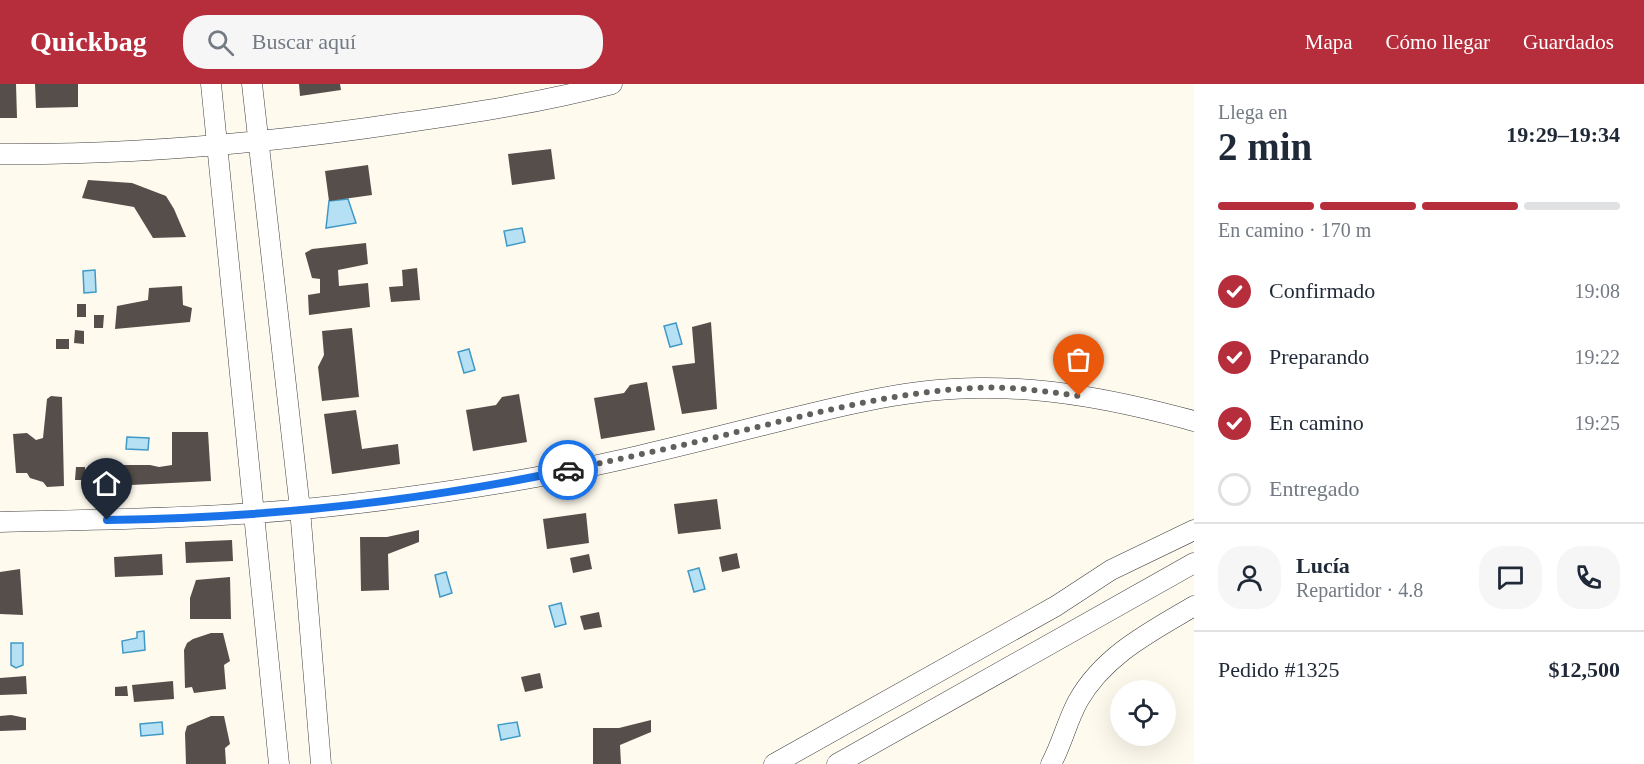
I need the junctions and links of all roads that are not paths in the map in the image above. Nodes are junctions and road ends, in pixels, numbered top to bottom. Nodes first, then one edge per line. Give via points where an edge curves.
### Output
1 (211, 84) edge
2 (252, 84) edge
3 (612, 84) edge
4 (258, 143) junction
5 (216, 145) junction
6 (0, 154) edge
7 (1194, 422) edge
8 (300, 509) junction
9 (254, 513) junction
10 (0, 522) edge
11 (1194, 530) edge
12 (1194, 563) edge
13 (1194, 606) edge
14 (1055, 761) edge
15 (279, 764) edge
16 (321, 764) edge
17 (774, 764) edge
18 (837, 764) edge

1 - 5 street
2 - 4 street
3 - 4 street via 488,110
4 - 5 street
4 - 8 street
5 - 6 street
5 - 9 street
7 - 8 street via 1097,398 1024,388 976,387 876,400 518,480
8 - 9 street
8 - 16 street
9 - 10 street
9 - 15 street
11 - 17 street via 1111,570 1056,606
12 - 18 street
13 - 14 street via 1123,650 1101,669 1077,702

